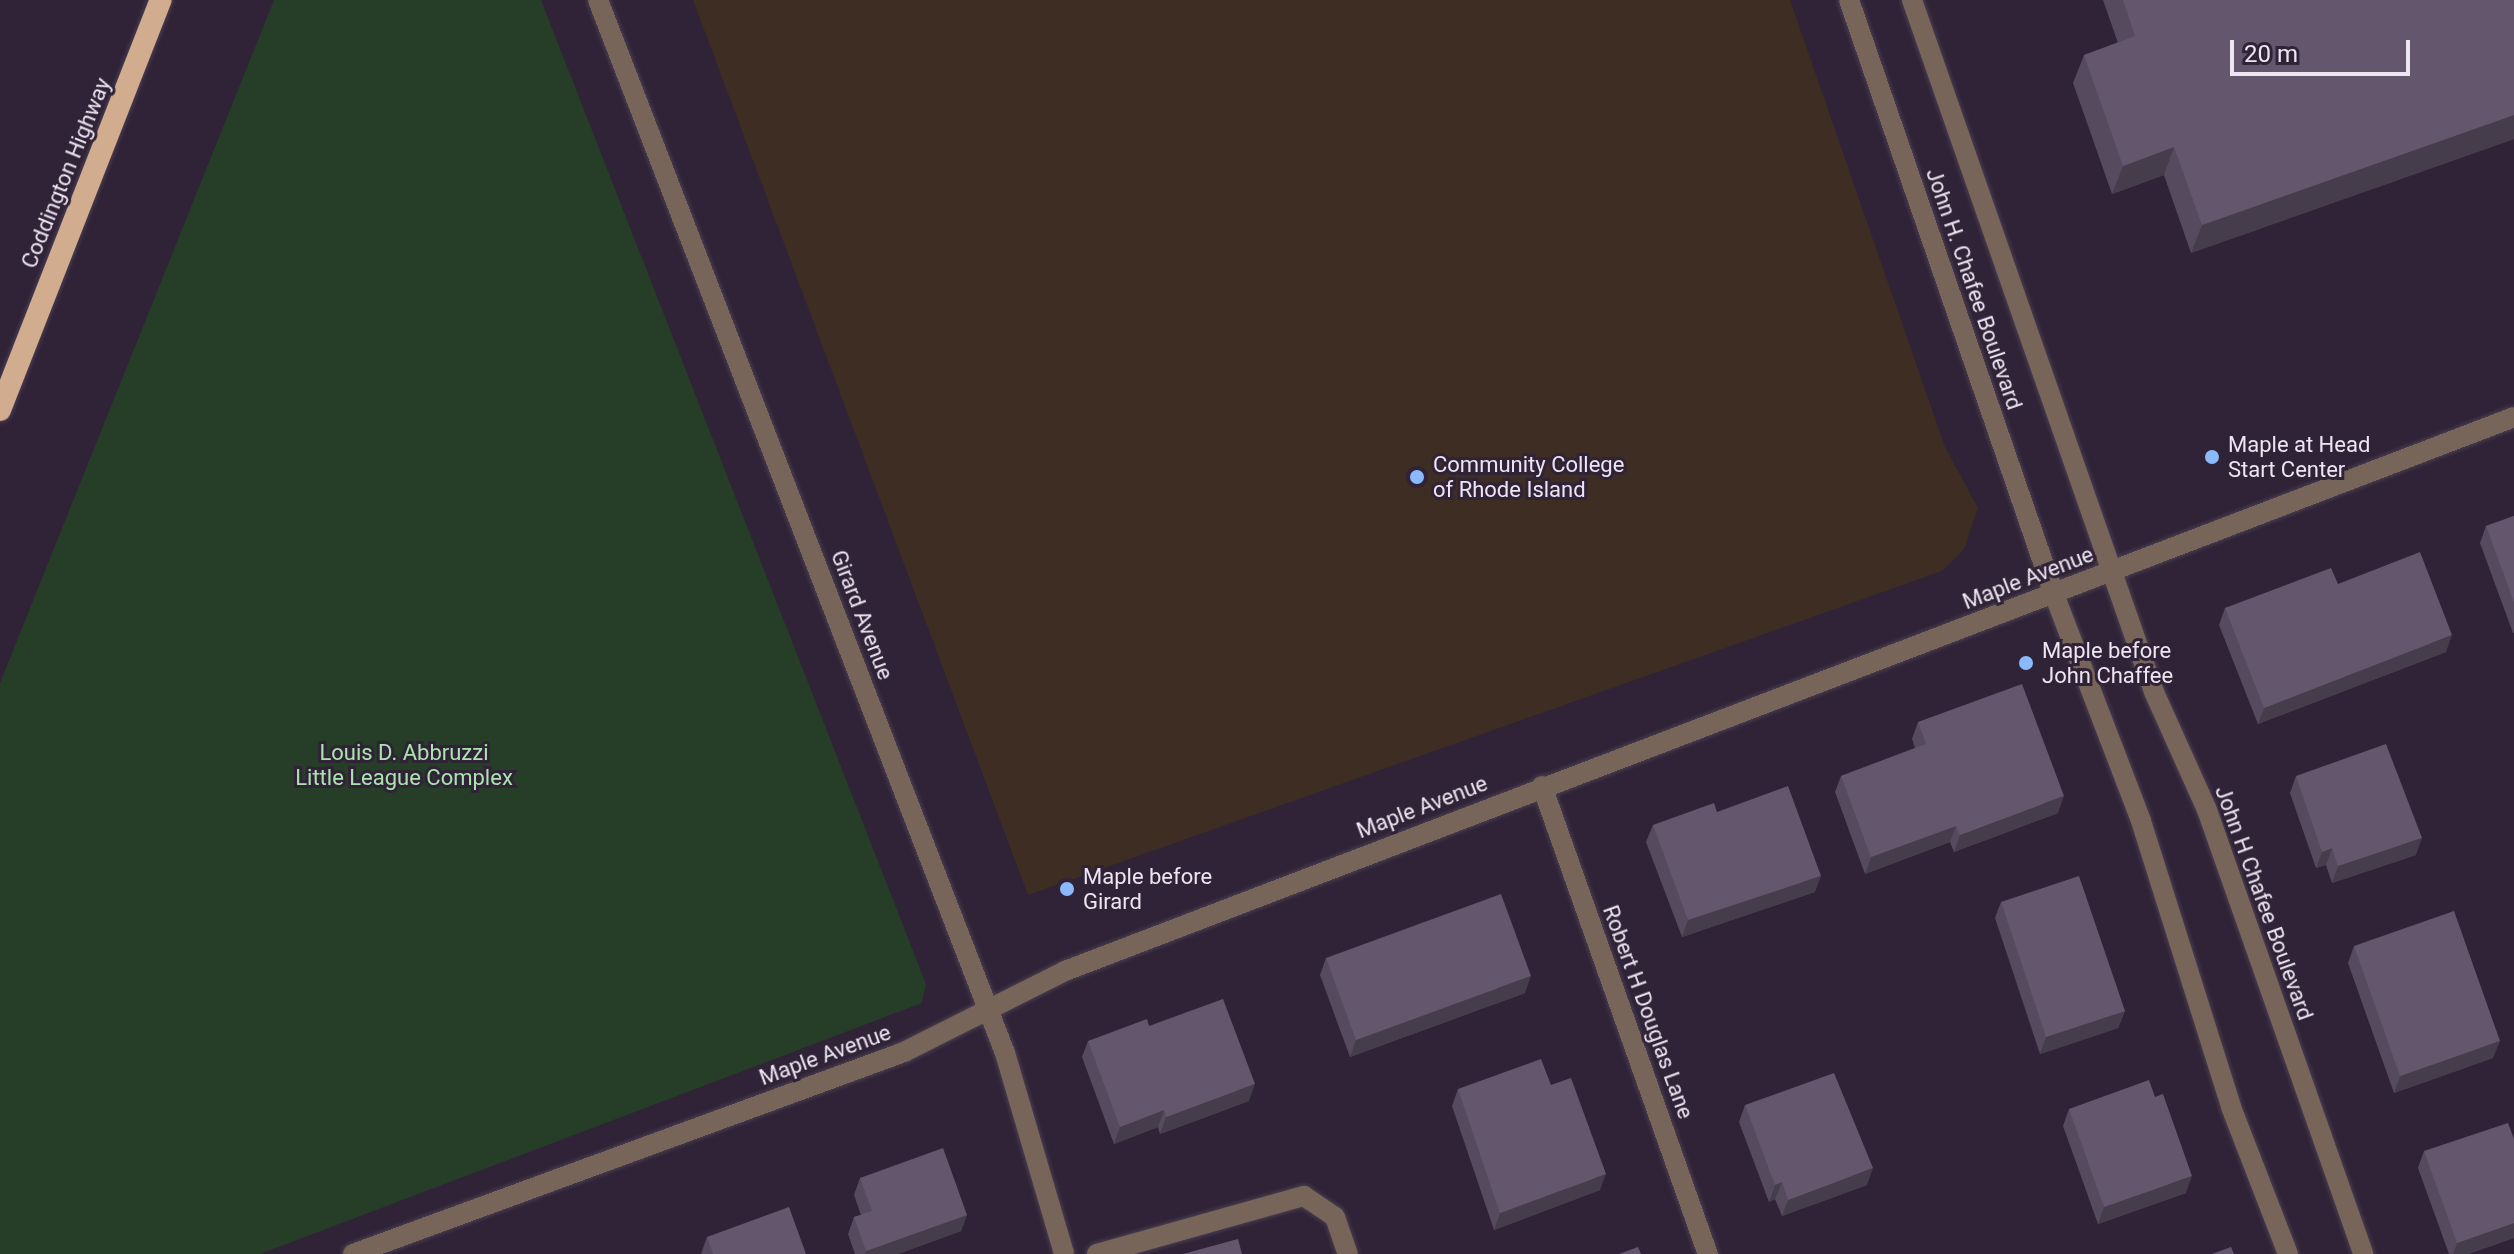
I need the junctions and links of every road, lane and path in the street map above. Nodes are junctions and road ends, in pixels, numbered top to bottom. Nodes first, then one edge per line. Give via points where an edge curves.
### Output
1 (161, 0) edge
2 (598, 0) edge
3 (1849, 0) edge
4 (1912, 0) edge
5 (0, 410) edge
6 (2514, 417) edge
7 (2112, 572) junction
8 (2054, 594) junction
9 (1542, 786) junction
10 (989, 1010) junction
11 (353, 1254) edge
12 (1064, 1254) edge
13 (1097, 1254) edge
14 (1348, 1254) edge
15 (1708, 1254) edge
16 (2288, 1254) edge
17 (2363, 1254) edge

1 - 5 highway, Coddington Highway
2 - 10 street, Girard Avenue
3 - 8 street, John H. Chafee Boulevard
4 - 7 street, John H. Chafee Boulevard
6 - 7 street, Maple Avenue
7 - 8 street, Maple Avenue
7 - 17 street, John H Chafee Boulevard via 2154,692 2207,810
8 - 9 street, Maple Avenue
8 - 16 street via 2141,821 2231,1107
9 - 10 street, Maple Avenue via 1065,971
9 - 15 street, Robert H Douglas Lane
10 - 11 street, Maple Avenue via 904,1052
10 - 12 street, Girard Avenue
13 - 14 street via 1304,1196 1335,1217

